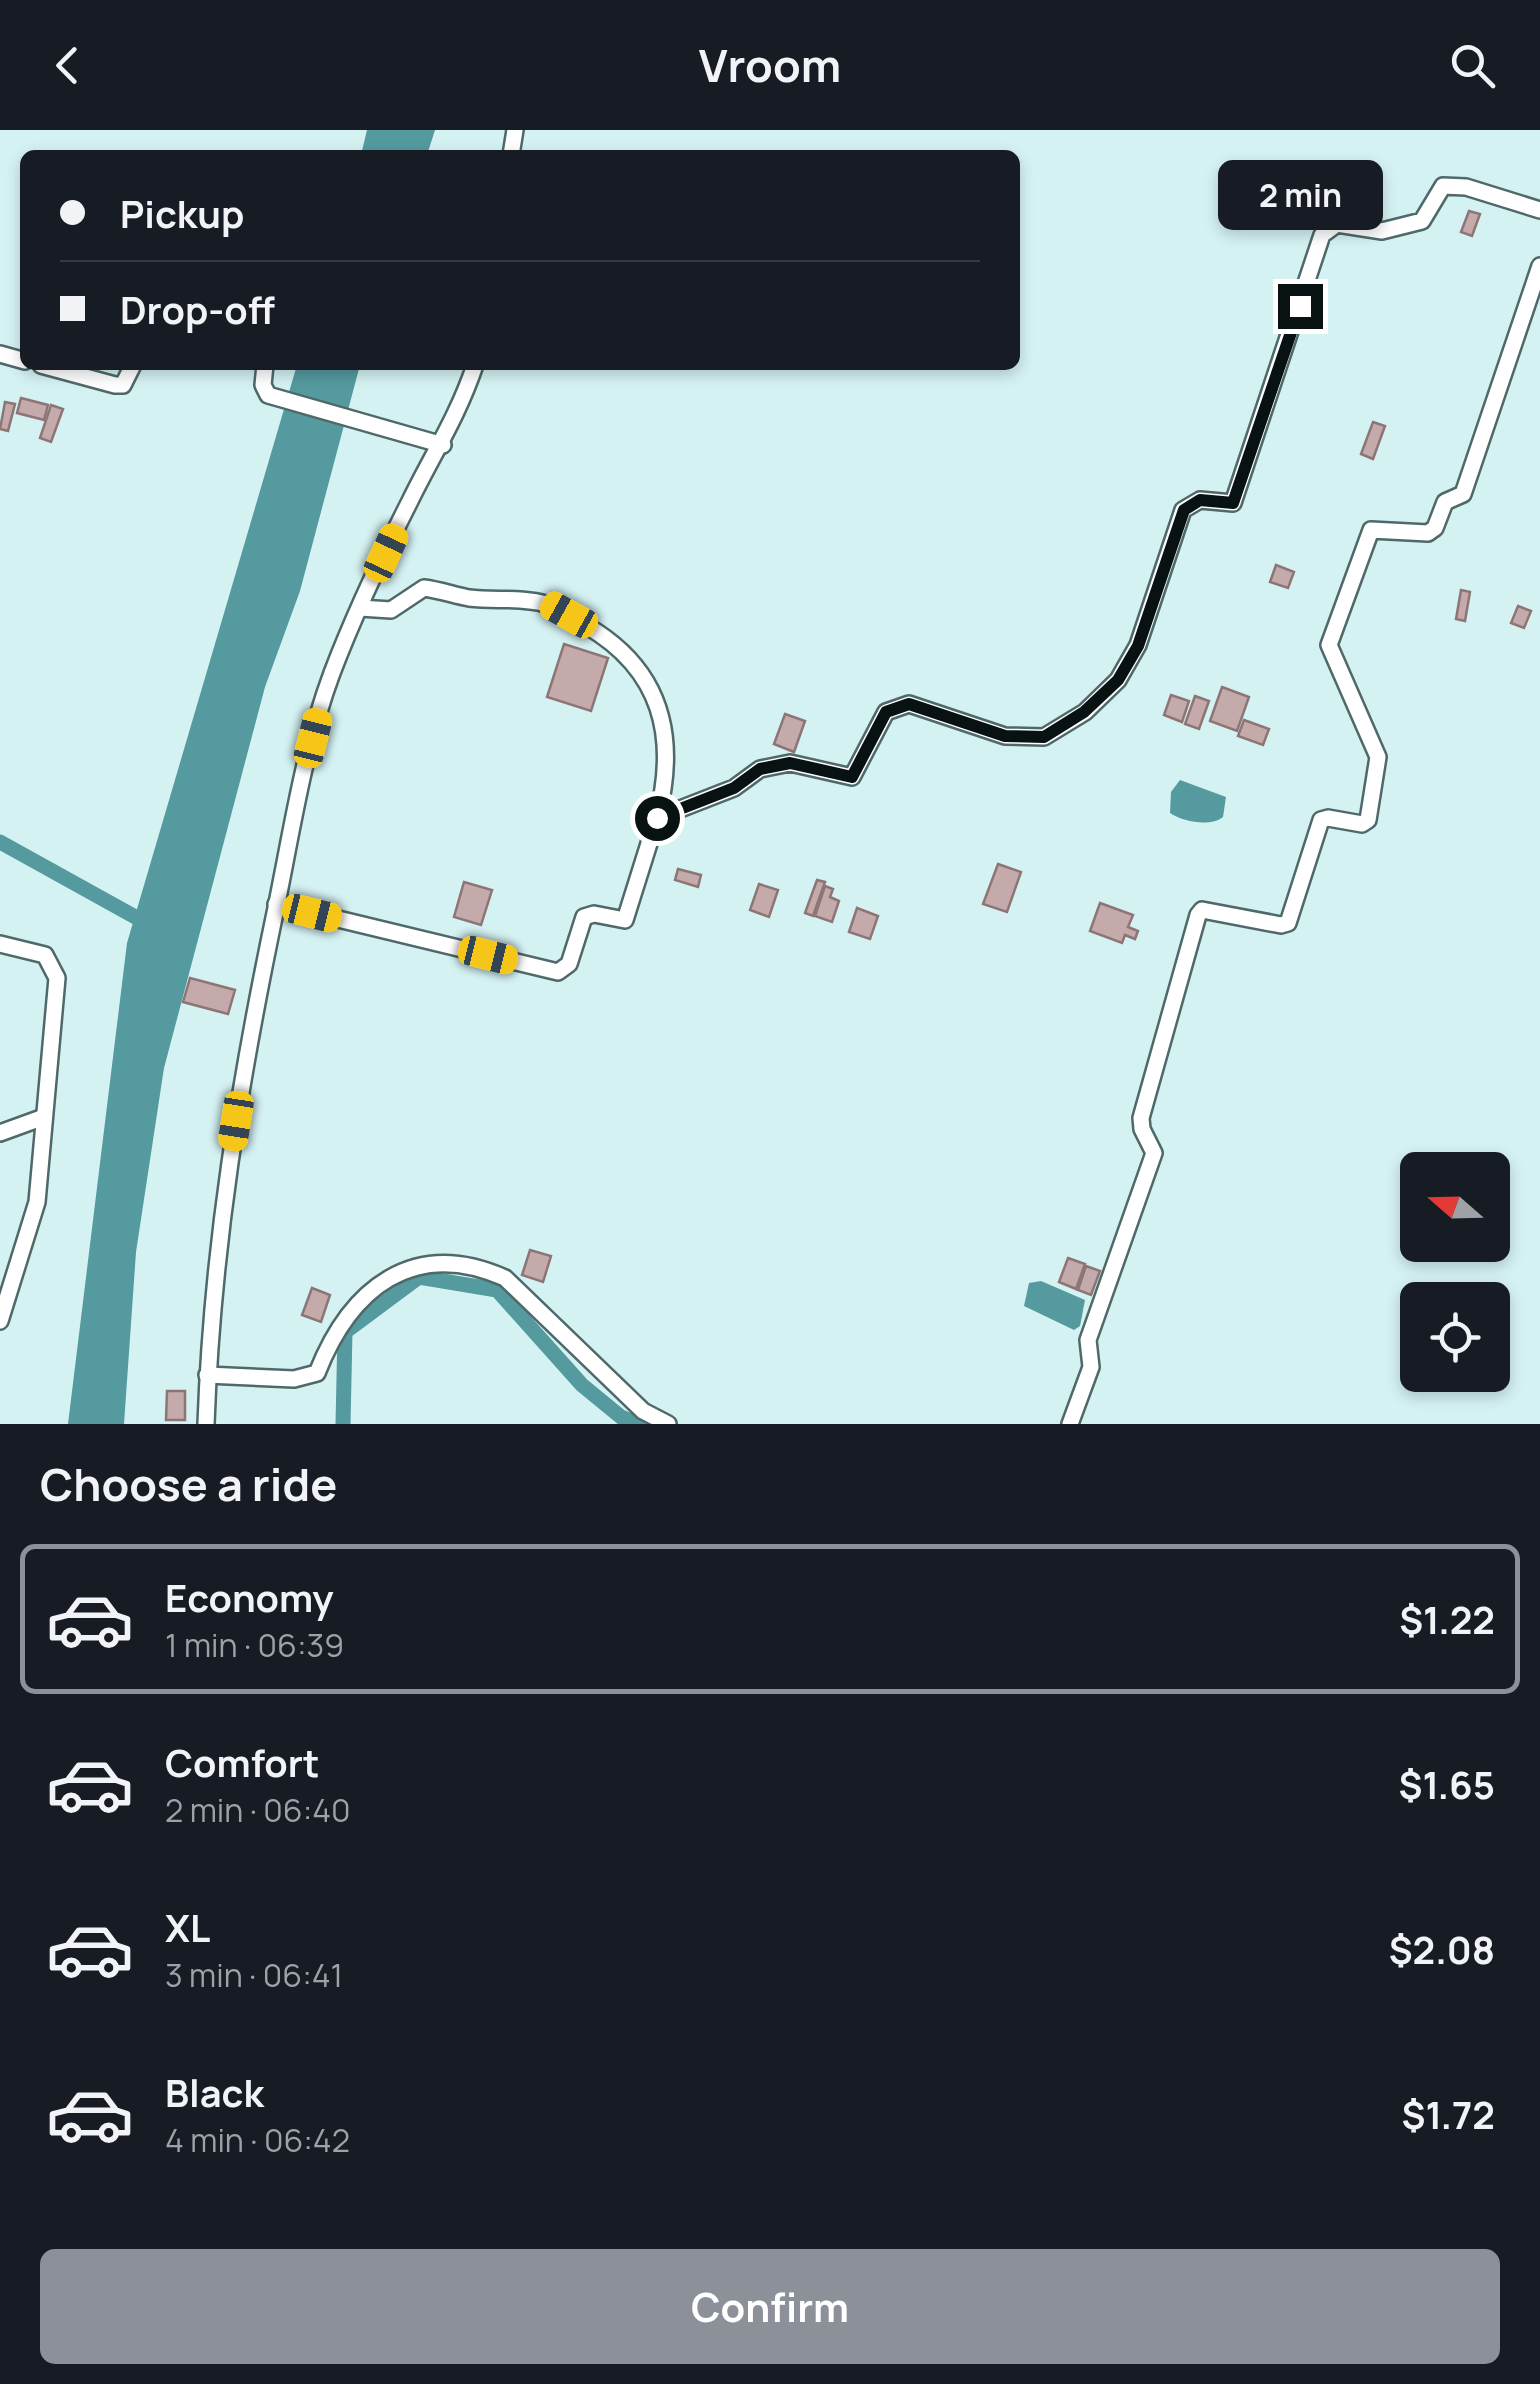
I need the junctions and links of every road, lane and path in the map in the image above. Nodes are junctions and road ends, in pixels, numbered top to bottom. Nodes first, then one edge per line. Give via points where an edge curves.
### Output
1 (1540, 210) edge
2 (1540, 266) edge
3 (59, 370) edge
4 (130, 370) edge
5 (264, 370) edge
6 (472, 370) edge
7 (443, 445) junction
8 (360, 608) junction
9 (657, 818) junction
10 (276, 904) junction
11 (0, 944) edge
12 (44, 1117) junction
13 (0, 1133) edge
14 (0, 1321) edge
15 (208, 1375) junction
16 (206, 1424) edge
17 (668, 1424) edge
18 (1070, 1424) edge

1 - 9 street via 1443,186 1422,221 1382,232 1337,224 1322,235 1233,503 1200,500 1184,510 1138,646 1118,680 1084,712 1044,737 1005,736 909,704 886,712 852,777 790,763 760,769 734,788
2 - 18 street via 1463,494 1445,502 1428,533 1372,530 1329,645 1378,757 1368,820 1321,820 1288,923 1202,910 1198,915 1141,1118 1154,1153 1088,1340 1091,1367
3 - 4 street via 115,385
5 - 7 street via 268,395
6 - 7 street
7 - 8 street
8 - 9 street via 391,610 424,588 527,600 550,604 614,642 640,668 668,751
8 - 10 street via 320,708
9 - 10 street via 625,920 584,916 570,964 558,972
10 - 15 street via 223,1202
11 - 12 street via 45,955 57,978
12 - 13 street
12 - 14 street via 37,1202
15 - 16 street
15 - 17 street via 294,1379 316,1373 332,1334 382,1279 437,1264 479,1266 504,1278 629,1398

